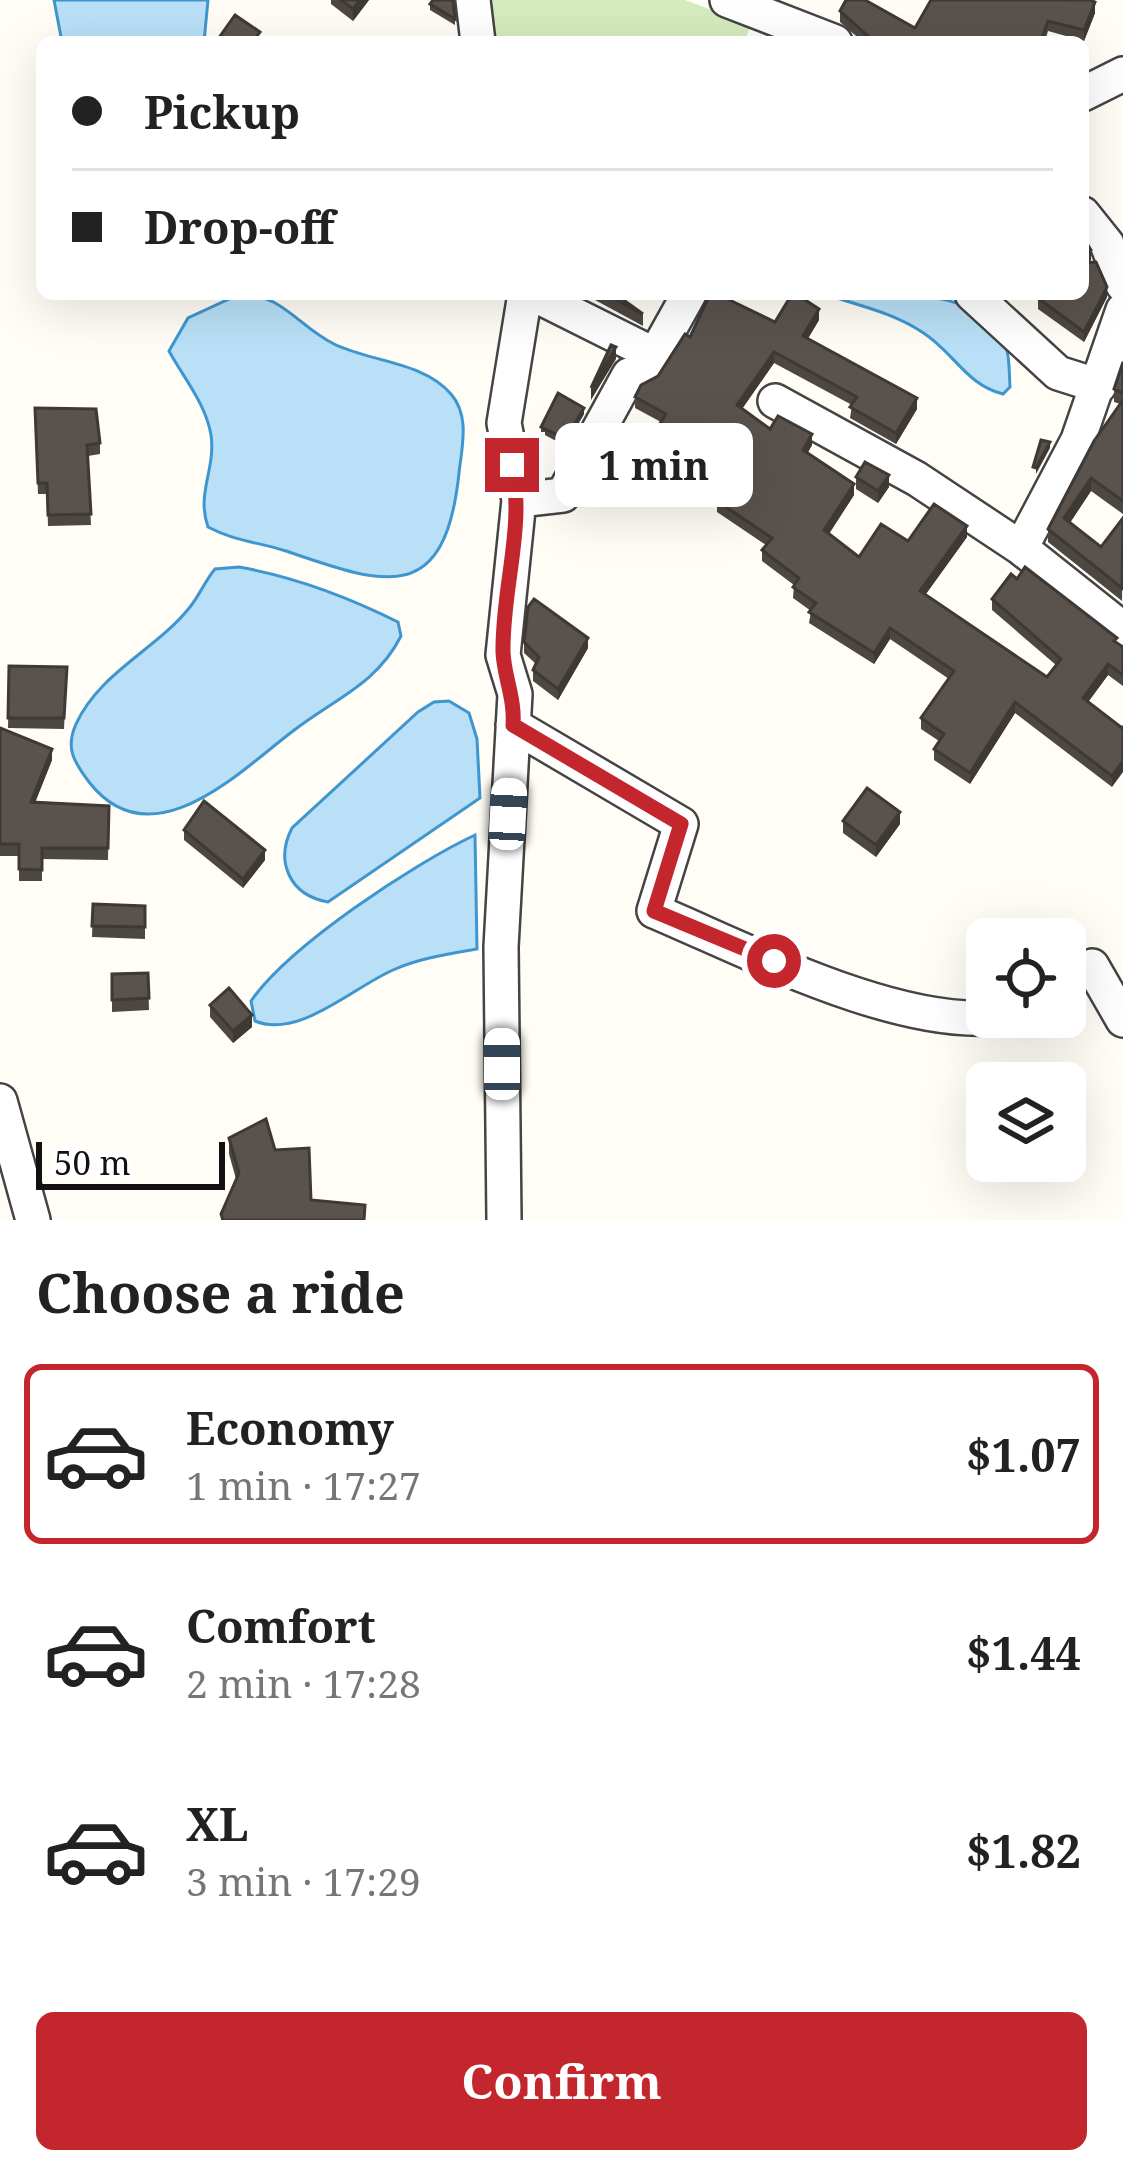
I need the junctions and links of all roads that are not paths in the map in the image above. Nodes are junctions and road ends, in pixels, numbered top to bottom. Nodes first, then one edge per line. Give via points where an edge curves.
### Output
1 (473, 0) edge
2 (728, 0) edge
3 (477, 36) edge
4 (820, 36) edge
5 (1123, 74) edge
6 (1089, 91) edge
7 (1089, 222) edge
8 (1123, 285) edge
9 (528, 300) edge
10 (541, 300) edge
11 (686, 300) edge
12 (978, 300) edge
13 (1123, 310) edge
14 (655, 355) junction
15 (1099, 386) junction
16 (775, 400) dead end
17 (519, 500) junction
18 (1021, 548) junction
19 (1123, 628) edge
20 (513, 725) junction
21 (1086, 970) edge
22 (1123, 1020) edge
23 (966, 1021) edge
24 (0, 1100) edge
25 (33, 1220) edge
26 (504, 1220) edge

1 - 3 street
2 - 4 street
5 - 6 street
7 - 8 street
9 - 17 street via 504,423
10 - 14 street
11 - 14 street
12 - 15 street via 1058,374
13 - 15 street
14 - 17 street via 641,375 629,375 563,495
15 - 18 street
16 - 18 street
17 - 20 street via 503,655 515,694
18 - 19 street
20 - 23 street via 681,824 654,911 814,977
20 - 26 street via 501,947
21 - 22 street via 1092,966
24 - 25 street

